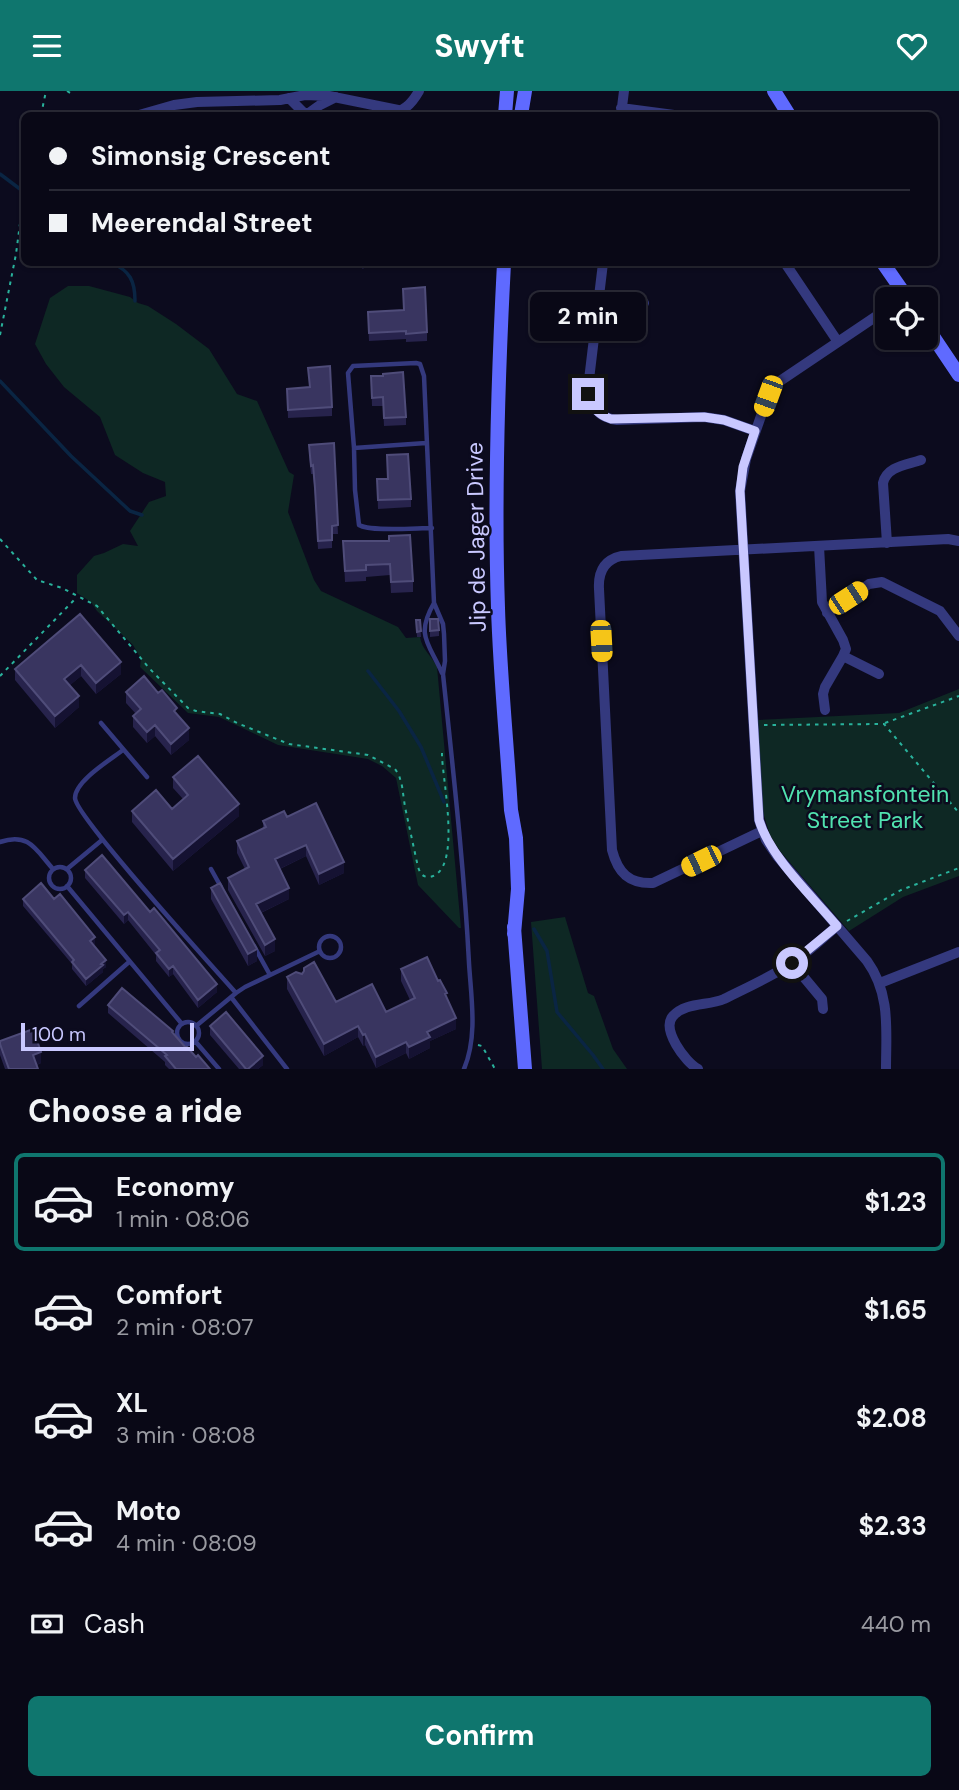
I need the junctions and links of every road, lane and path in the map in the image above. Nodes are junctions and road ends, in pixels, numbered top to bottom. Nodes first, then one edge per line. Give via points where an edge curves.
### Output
1 (46, 91) edge
2 (67, 91) edge
3 (419, 91) edge
4 (507, 91) edge
5 (525, 91) edge
6 (624, 91) edge
7 (764, 91) edge
8 (774, 91) edge
9 (72, 95) dead end
10 (336, 97) junction
11 (289, 98) junction
12 (403, 111) junction
13 (42, 112) edge
14 (150, 112) edge
15 (303, 112) edge
16 (310, 112) edge
17 (399, 112) edge
18 (505, 112) edge
19 (522, 112) edge
20 (621, 112) edge
21 (777, 112) edge
22 (787, 112) edge
23 (21, 216) edge
24 (504, 266) edge
25 (603, 266) edge
26 (787, 266) edge
27 (885, 266) edge
28 (899, 287) edge
29 (599, 297) junction
30 (644, 303) dead end
31 (875, 317) edge
32 (0, 335) edge
33 (838, 342) junction
34 (938, 344) edge
35 (959, 375) edge
36 (755, 431) junction
37 (426, 443) junction
38 (354, 448) junction
39 (921, 460) dead end
40 (432, 528) junction
41 (0, 539) edge
42 (959, 541) edge
43 (887, 543) junction
44 (819, 546) junction
45 (743, 550) junction
46 (77, 597) junction
47 (435, 603) junction
48 (827, 613) junction
49 (959, 636) edge
50 (844, 656) junction
51 (443, 674) junction
52 (878, 674) dead end
53 (0, 675) edge
54 (959, 696) edge
55 (825, 710) dead end
56 (101, 723) dead end
57 (884, 723) junction
58 (753, 726) junction
59 (442, 749) dead end
60 (123, 750) junction
61 (147, 778) dead end
62 (959, 813) edge
63 (762, 831) junction
64 (102, 840) junction
65 (0, 842) edge
66 (959, 868) edge
67 (53, 869) junction
68 (66, 869) junction
69 (211, 869) dead end
70 (67, 886) junction
71 (224, 893) edge
72 (837, 926) junction
73 (251, 940) edge
74 (320, 951) junction
75 (959, 952) edge
76 (129, 962) junction
77 (792, 963) junction
78 (290, 965) junction
79 (295, 973) edge
80 (270, 975) junction
81 (880, 983) junction
82 (236, 993) junction
83 (231, 997) junction
84 (79, 1006) dead end
85 (823, 1009) dead end
86 (182, 1024) junction
87 (196, 1026) junction
88 (195, 1041) junction
89 (478, 1044) dead end
90 (219, 1069) edge
91 (287, 1069) edge
92 (464, 1069) edge
93 (495, 1069) edge
94 (525, 1069) edge
95 (698, 1069) edge
96 (886, 1069) edge

1 - 13 path
2 - 9 path
3 - 12 street
4 - 18 main road
5 - 19 main road
6 - 20 street
7 - 21 main road
8 - 22 main road
10 - 11 street
10 - 12 street
10 - 16 street
11 - 14 street via 197,102
11 - 15 street
12 - 17 street
23 - 32 path
24 - 94 main road, Jip de Jager Drive via 497,404 498,611 516,838 519,889 514,934
25 - 29 street
26 - 33 street
27 - 28 main road
29 - 30 street
29 - 36 street via 588,388 600,414 617,420 704,417
31 - 33 street
33 - 36 street via 777,384
34 - 35 main road
36 - 45 street via 741,483
37 - 38 lane
37 - 38 lane via 420,364 358,365 348,373
37 - 40 lane
38 - 40 lane via 359,525 366,529
39 - 43 street via 890,470 885,477
40 - 47 lane
41 - 46 path via 37,580
42 - 43 street
43 - 44 street
44 - 45 street
44 - 48 street via 821,597
45 - 58 street
45 - 63 street via 621,556 607,562 600,573 612,850 627,877 653,883
46 - 53 path
46 - 59 path via 97,606 188,708 220,714 285,743 368,755 395,769 419,870 426,877 441,868 448,846
47 - 51 lane via 443,624
47 - 51 lane via 427,616 425,638
48 - 49 street via 869,584 882,582 940,611
48 - 50 street via 845,642
50 - 52 street
50 - 55 street via 825,687
51 - 92 lane via 469,960 472,1028
54 - 57 path
56 - 60 lane
57 - 58 path
57 - 62 path
58 - 63 street
60 - 61 lane
60 - 64 lane via 83,782 75,796 79,810
63 - 72 street via 777,856
64 - 68 lane
64 - 82 lane
65 - 67 lane via 15,838 29,842
66 - 72 path via 901,890
67 - 68 lane
67 - 70 lane via 51,885
68 - 70 lane via 71,878
69 - 71 lane
70 - 76 lane
72 - 77 street
72 - 81 street
73 - 80 lane
74 - 74 lane via 326,937 340,943 334,957 327,958
74 - 78 lane
75 - 81 street
76 - 84 lane
76 - 86 lane
77 - 85 street via 822,999
77 - 95 street via 723,999 695,1005 672,1017 669,1029 685,1058
78 - 79 lane
78 - 80 lane
80 - 82 lane
81 - 96 street
82 - 83 lane
83 - 87 lane
83 - 91 lane
86 - 87 lane
86 - 88 lane via 179,1040 186,1044
87 - 88 lane via 199,1035
88 - 90 lane
89 - 93 path

